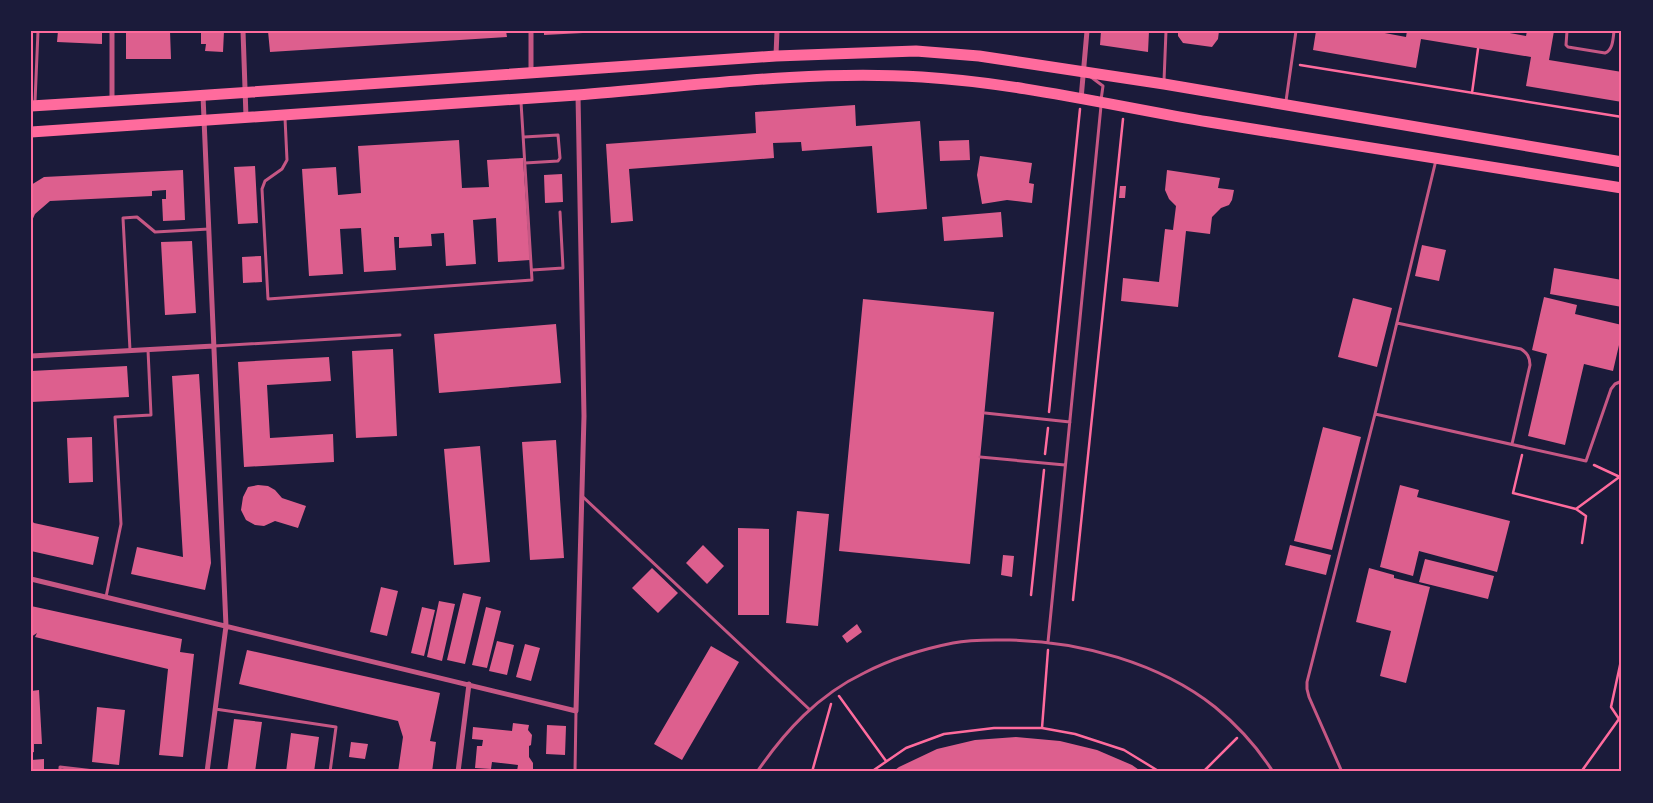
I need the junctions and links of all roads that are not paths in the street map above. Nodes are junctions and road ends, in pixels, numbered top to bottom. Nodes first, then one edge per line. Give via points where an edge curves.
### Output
1 (38, 31) edge
2 (112, 31) edge
3 (244, 31) edge
4 (531, 31) edge
5 (777, 31) edge
6 (1087, 31) edge
7 (1166, 31) edge
8 (1296, 31) edge
9 (1568, 31) edge
10 (1614, 31) edge
11 (776, 56) junction
12 (532, 72) junction
13 (1084, 72) junction
14 (1164, 84) junction
15 (244, 92) junction
16 (578, 95) junction
17 (203, 96) junction
18 (521, 98) junction
19 (112, 101) junction
20 (1286, 104) junction
21 (33, 105) edge
22 (1081, 105) junction
23 (1100, 108) junction
24 (285, 115) junction
25 (246, 118) junction
26 (204, 120) junction
27 (31, 132) edge
28 (524, 136) junction
29 (1436, 157) junction
30 (1622, 162) edge
31 (525, 163) junction
32 (1622, 188) edge
33 (560, 212) dead end
34 (209, 229) junction
35 (532, 270) junction
36 (1397, 323) junction
37 (400, 335) dead end
38 (214, 346) junction
39 (130, 350) junction
40 (148, 350) junction
41 (31, 356) edge
42 (1622, 381) edge
43 (985, 413) dead end
44 (1375, 414) junction
45 (1070, 422) junction
46 (1512, 444) junction
47 (980, 456) dead end
48 (1065, 465) junction
49 (582, 496) junction
50 (31, 579) edge
51 (106, 597) junction
52 (226, 626) junction
53 (1048, 642) junction
54 (469, 684) junction
55 (215, 709) junction
56 (809, 709) junction
57 (576, 711) junction
58 (60, 772) edge
59 (104, 772) edge
60 (206, 772) edge
61 (330, 772) edge
62 (458, 772) edge
63 (575, 772) edge
64 (757, 772) edge
65 (1273, 772) edge
66 (1342, 772) edge

1 - 21 lane
2 - 19 street
3 - 15 street
4 - 12 street
5 - 11 street
6 - 13 street
7 - 14 lane
8 - 20 lane
9 - 10 lane via 1568,47 1606,53 1611,49
11 - 12 main road
11 - 13 main road via 938,52
12 - 15 main road
13 - 14 main road
13 - 22 street
13 - 23 lane via 1103,86
14 - 20 main road
15 - 17 main road
15 - 25 street
16 - 18 main road
16 - 22 main road via 776,78 888,76 1021,88
16 - 49 street via 584,416
17 - 19 main road
17 - 26 street
18 - 24 main road
18 - 28 lane
19 - 21 main road
20 - 30 main road
22 - 23 main road
23 - 29 main road
23 - 45 lane
24 - 25 main road
24 - 35 lane via 287,160 282,169 268,177 262,189 268,299 532,280
25 - 26 main road
26 - 27 main road
26 - 34 street
28 - 31 lane
28 - 31 lane via 558,135 560,158 558,161
29 - 32 main road
29 - 36 lane
31 - 35 lane
33 - 35 lane via 563,268
34 - 38 street
34 - 39 lane via 155,232 137,217 123,218
36 - 44 lane
36 - 46 lane via 1526,352 1530,365
37 - 38 lane
38 - 40 street
38 - 52 street
39 - 40 street
39 - 41 street
40 - 51 lane via 151,415 115,417 121,524
42 - 46 lane via 1611,388 1586,461
43 - 45 lane
44 - 46 lane
44 - 66 lane via 1307,682 1309,697
45 - 48 lane
47 - 48 lane
48 - 53 lane
49 - 56 lane
49 - 57 street
50 - 51 street
51 - 52 street
52 - 54 street
52 - 55 street
53 - 56 lane via 982,640 910,654 862,674
53 - 65 lane via 1110,656 1184,687 1215,707 1242,733
54 - 57 street
54 - 62 street
55 - 60 street
55 - 61 lane via 336,727
56 - 64 lane
57 - 63 lane
58 - 59 lane via 60,767

